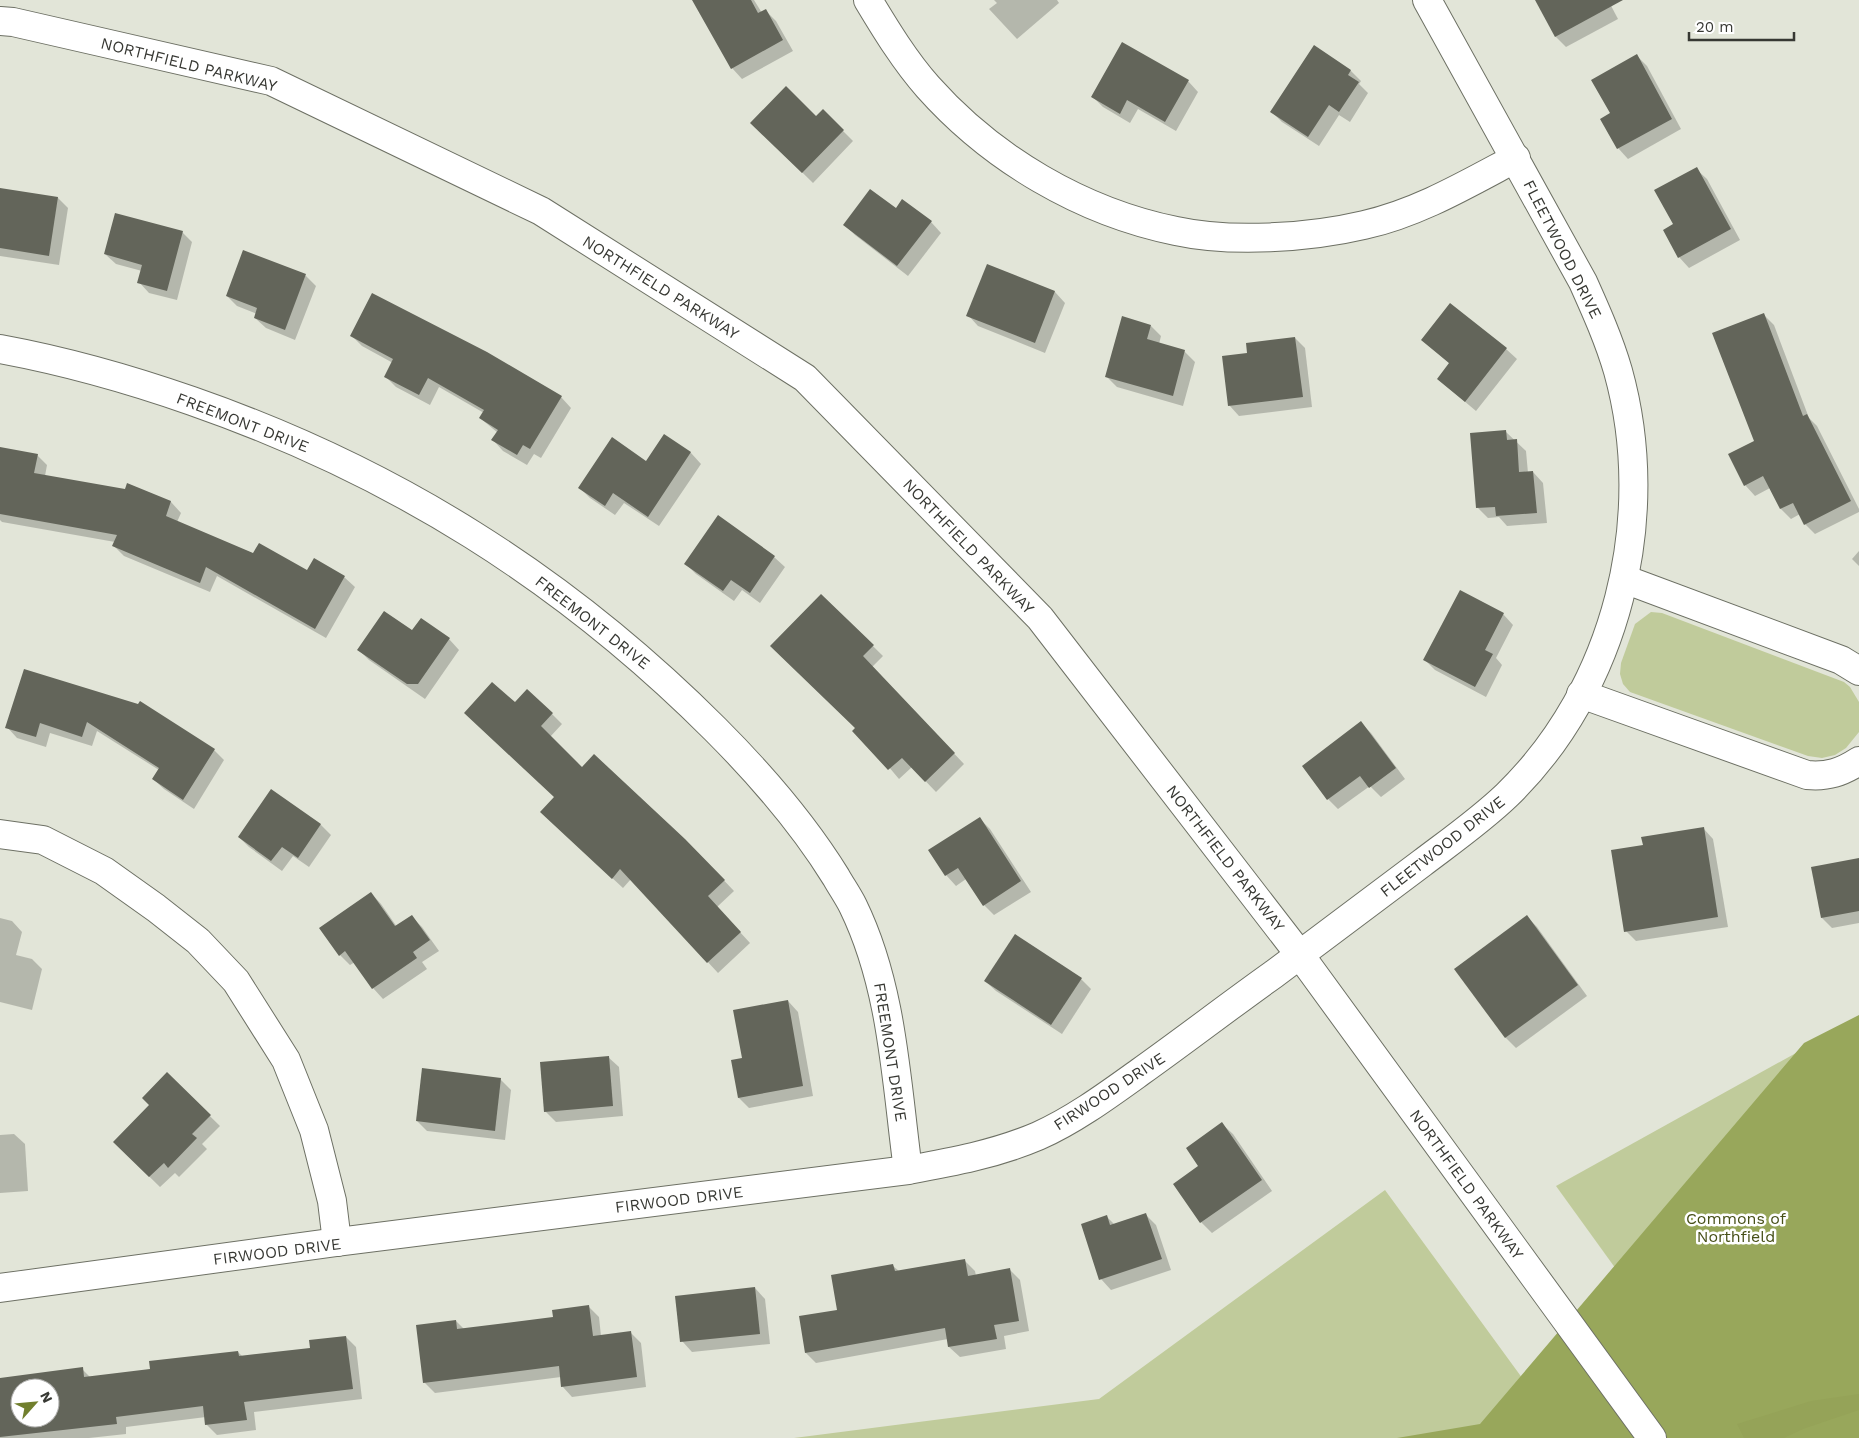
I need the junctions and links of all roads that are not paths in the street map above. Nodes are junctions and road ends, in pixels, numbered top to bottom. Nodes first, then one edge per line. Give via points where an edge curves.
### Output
1 (868, 0) edge
2 (1427, 0) edge
3 (0, 21) edge
4 (1516, 158) junction
5 (0, 349) edge
6 (1624, 579) junction
7 (1859, 671) edge
8 (1581, 694) junction
9 (1859, 761) edge
10 (0, 834) edge
11 (1300, 955) junction
12 (908, 1170) junction
13 (337, 1242) junction
14 (0, 1288) edge
15 (1652, 1438) edge

1 - 4 street via 928,87 970,128 1005,155 1072,196 1121,217 1177,232 1281,237 1365,225 1444,196
2 - 4 street, FLEETWOOD DRIVE
3 - 11 street, NORTHFIELD PARKWAY via 271,81 540,211 805,378 1040,618
4 - 6 street, FLEETWOOD DRIVE via 1582,282 1618,372 1633,466 1630,544
5 - 12 street, FREEMONT DRIVE via 83,367 147,386 309,446 424,506 501,553 549,586 648,665 745,759 789,809 824,857 852,904 882,984
6 - 7 street via 1841,660
6 - 8 street, FLEETWOOD DRIVE via 1601,654
8 - 9 street via 1807,775 1831,775
8 - 11 street, FLEETWOOD DRIVE via 1562,728 1507,795
10 - 13 street via 43,840 104,871 198,941 236,980 286,1060 314,1130 332,1202
11 - 12 street, FIRWOOD DRIVE via 1107,1096 1041,1135 961,1161
11 - 15 street, NORTHFIELD PARKWAY
12 - 13 street, FIRWOOD DRIVE
13 - 14 street, FIRWOOD DRIVE

